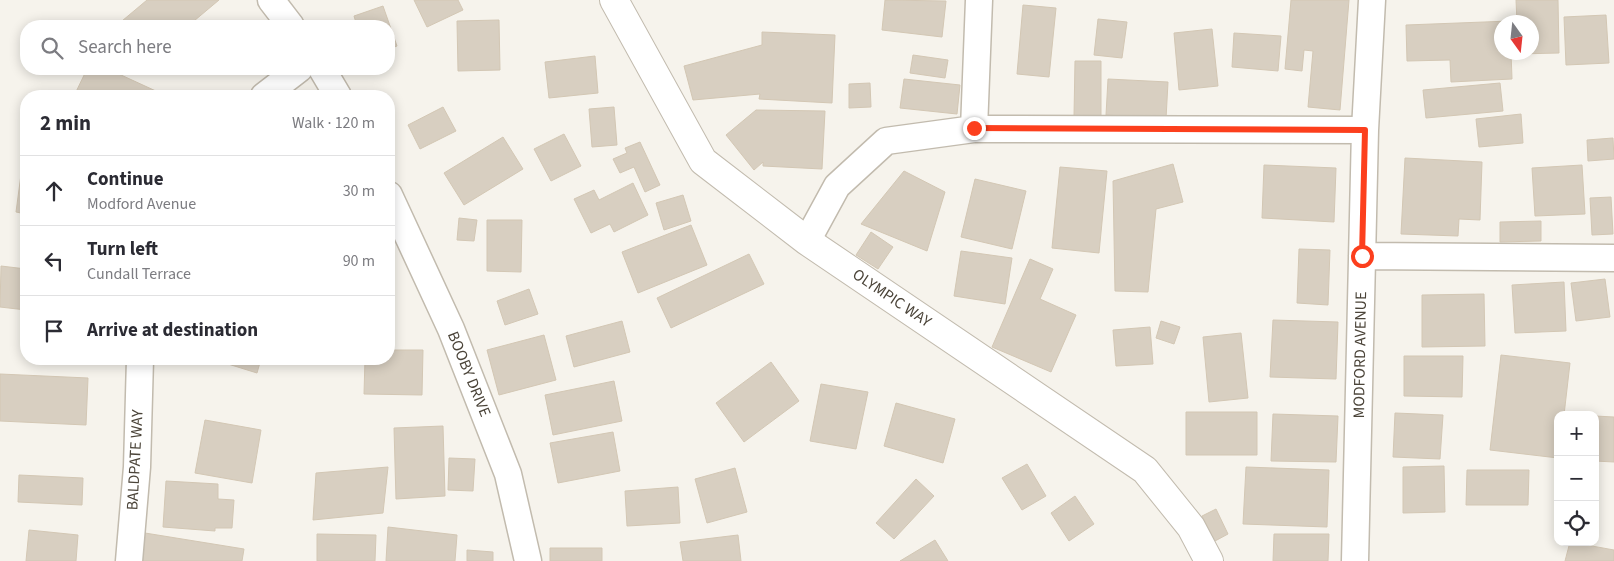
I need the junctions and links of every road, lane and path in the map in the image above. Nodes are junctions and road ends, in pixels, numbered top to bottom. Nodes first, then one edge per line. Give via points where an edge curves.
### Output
1 (271, 0) edge
2 (614, 0) edge
3 (979, 0) edge
4 (1372, 0) edge
5 (286, 20) edge
6 (291, 75) edge
7 (326, 75) edge
8 (272, 90) edge
9 (334, 90) edge
10 (974, 128) junction
11 (1365, 130) junction
12 (395, 208) edge
13 (807, 241) junction
14 (1362, 256) junction
15 (1614, 258) edge
16 (140, 365) edge
17 (129, 561) edge
18 (528, 561) edge
19 (1209, 561) edge
20 (1355, 561) edge

1 - 5 street
2 - 13 street, OLYMPIC WAY via 703,161
3 - 10 street
4 - 11 street, MODFORD AVENUE
6 - 8 street
7 - 9 street
10 - 11 street
10 - 13 street via 886,142 837,186
11 - 14 street, MODFORD AVENUE
12 - 18 street, BOOBY DRIVE via 451,329 508,474
13 - 19 street, OLYMPIC WAY via 1145,470 1191,527
14 - 15 street
14 - 20 street, MODFORD AVENUE
16 - 17 street, BALDPATE WAY

